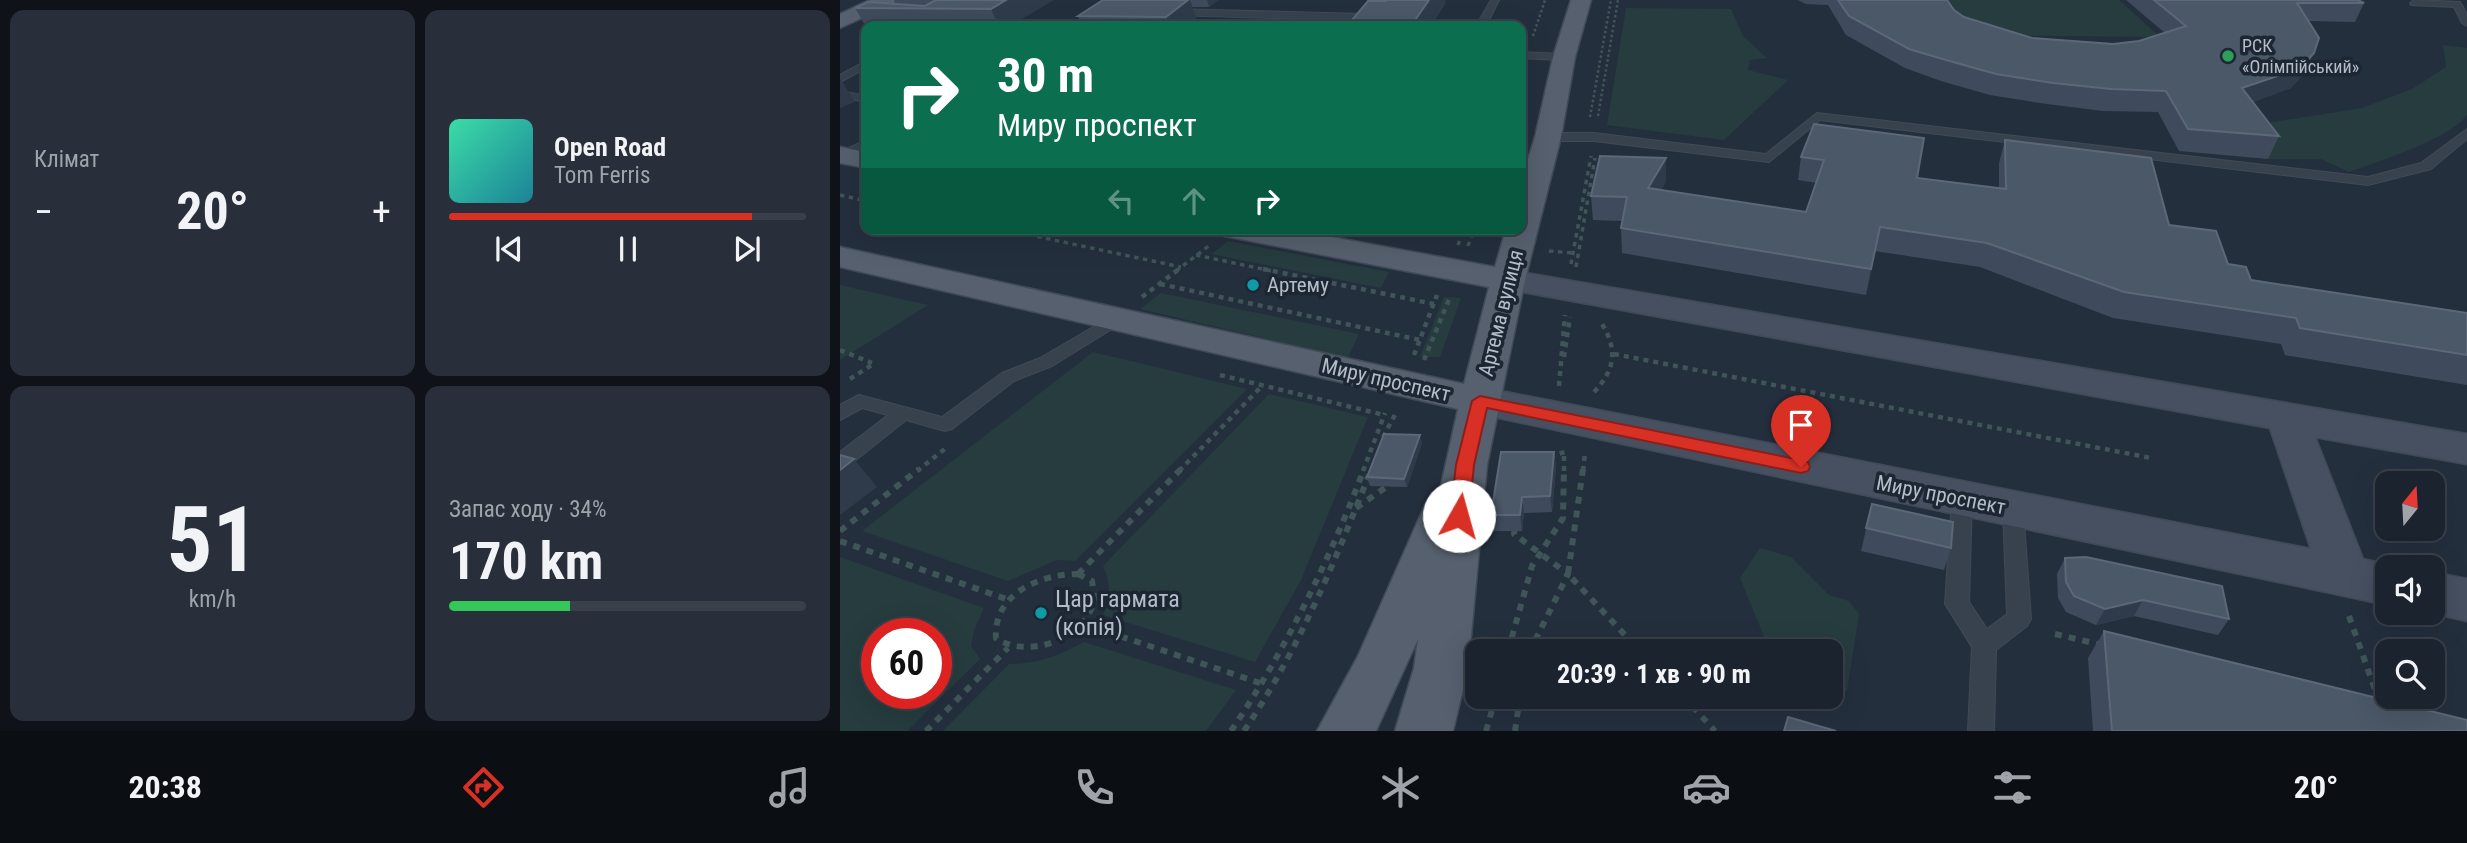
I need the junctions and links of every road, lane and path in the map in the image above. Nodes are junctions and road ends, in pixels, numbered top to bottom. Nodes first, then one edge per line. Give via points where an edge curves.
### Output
1 (886, 0) edge
2 (1380, 0) edge
3 (1495, 0) edge
4 (1581, 0) edge
5 (1611, 0) edge
6 (2414, 3) dead end
7 (2458, 3) edge
8 (1160, 12) edge
9 (1308, 16) junction
10 (869, 19) edge
11 (844, 20) edge
12 (1304, 21) edge
13 (1484, 21) edge
14 (2467, 23) edge
15 (1526, 55) edge
16 (1564, 57) junction
17 (861, 67) edge
18 (840, 79) edge
19 (840, 93) edge
20 (861, 98) edge
21 (2467, 133) edge
22 (1548, 137) junction
23 (1599, 137) junction
24 (840, 195) edge
25 (861, 200) edge
26 (1526, 214) edge
27 (1030, 235) edge
28 (1225, 235) edge
29 (1240, 235) edge
30 (1462, 235) edge
31 (1471, 235) edge
32 (1520, 235) edge
33 (1573, 253) dead end
34 (1196, 255) junction
35 (840, 257) edge
36 (1181, 267) junction
37 (1453, 270) junction
38 (1507, 280) junction
39 (1160, 284) junction
40 (1570, 297) junction
41 (1434, 304) junction
42 (1114, 320) junction
43 (1420, 340) junction
44 (840, 350) edge
45 (1614, 354) junction
46 (840, 385) edge
47 (1407, 385) junction
48 (1262, 386) dead end
49 (1480, 401) junction
50 (903, 413) junction
51 (840, 414) edge
52 (2286, 416) junction
53 (945, 424) junction
54 (1554, 429) junction
55 (2467, 449) edge
56 (2151, 458) dead end
57 (840, 462) edge
58 (1465, 465) junction
59 (1548, 469) edge
60 (1394, 482) edge
61 (1962, 499) junction
62 (1356, 508) junction
63 (2013, 509) junction
64 (1347, 514) junction
65 (1516, 521) edge
66 (840, 531) edge
67 (840, 541) edge
68 (1540, 553) junction
69 (1078, 574) junction
70 (1568, 574) junction
71 (2360, 592) edge
72 (2445, 596) edge
73 (1009, 600) junction
74 (2467, 600) edge
75 (1081, 623) junction
76 (2055, 634) dead end
77 (1511, 639) edge
78 (1536, 639) edge
79 (1629, 639) edge
80 (1984, 645) junction
81 (2106, 646) edge
82 (1008, 648) junction
83 (1264, 684) junction
84 (1492, 709) edge
85 (1518, 709) edge
86 (1695, 709) edge
87 (2384, 714) edge
88 (926, 731) edge
89 (1231, 731) edge
90 (1244, 731) edge
91 (1346, 731) edge
92 (1424, 731) edge
93 (1486, 731) edge
94 (1515, 731) edge
95 (1715, 731) edge
96 (1981, 731) edge

1 - 11 main road
2 - 9 lane via 1367,18
3 - 13 lane
4 - 16 main road, Артема вулиця
5 - 23 path via 1590,117 1601,125
6 - 7 lane
7 - 14 lane
8 - 9 lane
9 - 12 lane
10 - 11 lane
15 - 16 lane
16 - 22 main road, Артема вулиця
17 - 18 lane
19 - 20 lane
21 - 23 lane via 2426,166 2368,181 1817,116 1769,158
22 - 23 lane
22 - 26 main road, Артема вулиця
23 - 40 path
24 - 25 path
27 - 36 path
28 - 34 path
29 - 37 main road
30 - 37 path
31 - 37 path
32 - 38 main road, Артема вулиця
33 - 40 path
34 - 36 path
34 - 41 path
35 - 42 main road, Миру проспект
36 - 39 path
37 - 38 main road
37 - 41 path
37 - 47 path
38 - 40 main road
38 - 49 main road, Артема вулиця
39 - 42 path
39 - 43 path
40 - 45 path via 1599,320 1612,338
40 - 52 main road
40 - 54 path
40 - 54 path
41 - 43 path
42 - 47 main road, Миру проспект
42 - 53 lane via 1046,362 1008,377
43 - 47 path
44 - 46 path via 873,364
45 - 54 path via 1605,382
45 - 56 path
47 - 49 main road, Миру проспект
47 - 62 path
47 - 64 path via 1384,415
48 - 69 path
49 - 54 main road, Миру проспект
49 - 58 main road, Артема вулиця
50 - 51 lane via 859,401
50 - 53 lane
50 - 57 lane
52 - 55 main road
52 - 71 main road
53 - 66 path via 969,430
54 - 59 path
54 - 61 main road, Миру проспект
54 - 68 path via 1565,457 1563,518
54 - 70 path via 1586,446
58 - 91 main road, Артема вулиця via 1378,672
58 - 92 main road, Артема вулиця via 1441,668
60 - 62 path
61 - 63 main road, Миру проспект
61 - 80 lane via 1957,604
62 - 64 path
62 - 90 path via 1326,585 1272,690
63 - 71 main road, Миру проспект
63 - 80 lane via 2019,619
64 - 83 path
65 - 68 path via 1514,534
67 - 73 path
68 - 70 path
68 - 77 path
69 - 73 path via 1043,578
69 - 75 path via 1092,581 1095,591 1094,604
70 - 78 path
70 - 79 path
71 - 87 path
72 - 74 main road
73 - 82 path via 993,629 996,639
75 - 82 path via 1046,646
75 - 83 path
76 - 81 path
80 - 96 lane
82 - 88 path
83 - 89 path
84 - 93 path
85 - 94 path
86 - 95 path

